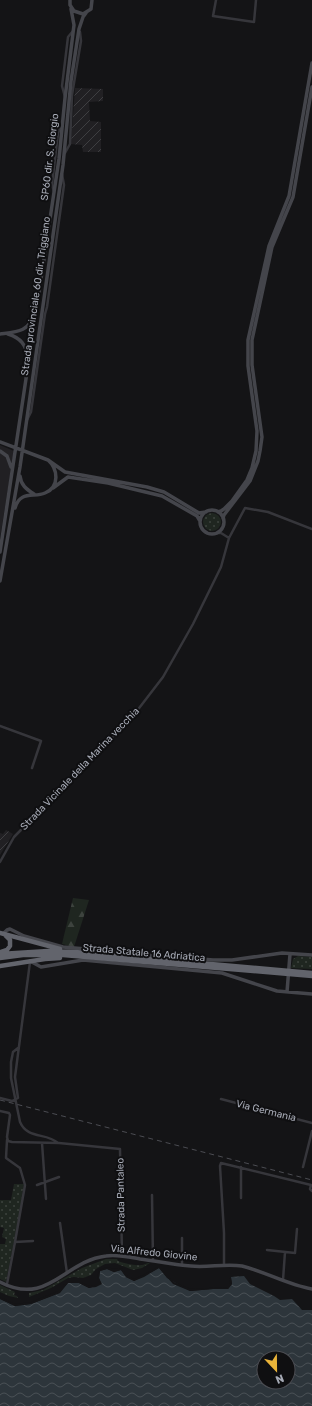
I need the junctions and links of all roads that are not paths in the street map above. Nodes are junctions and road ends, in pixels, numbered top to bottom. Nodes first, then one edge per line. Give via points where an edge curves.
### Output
1 (70, 0) edge
2 (92, 0) edge
3 (216, 0) edge
4 (256, 0) edge
5 (71, 9) junction
6 (86, 13) junction
7 (312, 63) edge
8 (312, 87) edge
9 (37, 306) junction
10 (0, 334) edge
11 (7, 334) junction
12 (29, 362) junction
13 (0, 442) edge
14 (0, 451) edge
15 (48, 460) junction
16 (20, 467) junction
17 (11, 477) junction
18 (52, 488) junction
19 (34, 494) junction
20 (206, 512) junction
21 (218, 512) junction
22 (223, 518) junction
23 (200, 522) junction
24 (222, 529) junction
25 (312, 529) edge
26 (217, 533) junction
27 (222, 534) junction
28 (8, 538) junction
29 (229, 538) junction
30 (0, 552) edge
31 (0, 581) edge
32 (0, 726) edge
33 (32, 768) dead end
34 (2, 857) edge
35 (0, 862) edge
36 (2, 934) edge
37 (75, 954) junction
38 (290, 954) junction
39 (312, 955) edge
40 (1, 957) edge
41 (30, 961) junction
42 (12, 964) junction
43 (0, 966) edge
44 (312, 972) edge
45 (296, 973) junction
46 (312, 978) edge
47 (287, 992) junction
48 (312, 994) edge
49 (18, 1048) junction
50 (0, 1098) edge
51 (221, 1099) dead end
52 (2, 1111) edge
53 (312, 1123) edge
54 (312, 1131) edge
55 (7, 1137) junction
56 (42, 1143) junction
57 (59, 1143) junction
58 (303, 1166) dead end
59 (241, 1167) junction
60 (59, 1177) dead end
61 (44, 1182) junction
62 (37, 1185) dead end
63 (311, 1185) edge
64 (312, 1191) edge
65 (152, 1196) dead end
66 (241, 1198) dead end
67 (46, 1199) dead end
68 (60, 1223) dead end
69 (297, 1229) dead end
70 (182, 1238) dead end
71 (33, 1241) dead end
72 (15, 1242) junction
73 (267, 1250) dead end
74 (285, 1252) junction
75 (122, 1256) junction
76 (153, 1261) junction
77 (182, 1265) junction
78 (224, 1265) junction
79 (67, 1273) junction
80 (283, 1280) junction
81 (0, 1282) edge
82 (7, 1285) junction
83 (312, 1288) edge

1 - 5 main road
2 - 6 main road, Strada provinciale 60 dir. Triggiano via 91,9
3 - 4 street via 213,16 254,22
5 - 6 main road via 76,13
5 - 9 main road, SP60 dir. S. Giorgio via 74,25 59,159
6 - 16 main road, Strada provinciale 60 dir. Triggiano via 79,29 71,81 62,173
7 - 21 main road via 289,196 269,246 248,340 248,366 258,431 256,451 252,468 243,486 224,509
8 - 22 main road via 293,197 272,246 252,340 252,365 262,437 260,451 250,481
9 - 11 main road via 27,327
9 - 12 main road, SP60 dir. S. Giorgio
10 - 11 main road
11 - 12 main road via 22,342
12 - 17 main road, SP60 dir. S. Giorgio
13 - 15 main road
14 - 17 main road via 10,462
15 - 18 main road via 56,474 56,482
15 - 20 main road via 66,472 164,492 199,513
16 - 19 main road via 22,484
16 - 28 main road, Strada provinciale 60 dir. Triggiano
17 - 30 main road, SP60 dir. S. Giorgio
18 - 19 main road via 44,494
18 - 23 main road via 68,477 146,491 177,503 197,516
19 - 28 main road via 16,504
20 - 21 main road
20 - 23 main road
21 - 22 main road
22 - 24 main road
23 - 26 main road via 205,532
24 - 26 main road
24 - 27 street
25 - 29 street, Strada Vicinale della Marina vecchia via 268,512 245,508
26 - 27 street
27 - 29 street
28 - 31 main road, Strada provinciale 60 dir. Triggiano
29 - 34 street, Strada Vicinale della Marina vecchia via 221,566 193,624 163,677 132,716 14,837
32 - 33 street via 42,741
34 - 35 street, Strada Vicinale della Marina vecchia
36 - 37 highway
36 - 38 main road via 10,929 24,936 62,947 213,960
36 - 40 highway via 10,940 10,946
37 - 40 highway, Strada Statale 16 Adriatica via 48,951
37 - 41 highway
37 - 45 highway, Strada Statale 16 Adriatica
38 - 39 main road
38 - 47 main road
40 - 42 highway
40 - 43 highway
41 - 42 highway
41 - 47 main road via 41,967 83,960 222,972
41 - 49 street
42 - 43 highway
44 - 45 highway
45 - 46 highway
47 - 48 main road
49 - 50 street via 15,1080 17,1100
49 - 57 street, Strada Pantaleo via 13,1052 11,1062 12,1084 21,1126 31,1134
51 - 53 street, Via Germania
52 - 55 street via 10,1115
54 - 58 street
55 - 56 street, Strada Pantaleo via 8,1141 12,1142
55 - 72 street via 6,1158 20,1168 25,1185
56 - 57 street, Strada Pantaleo
56 - 61 street
57 - 75 street, Strada Pantaleo via 120,1149
59 - 63 street
59 - 66 street
59 - 78 street via 220,1164
60 - 61 street
61 - 62 street
61 - 67 street
63 - 64 street
65 - 76 street
68 - 79 street
69 - 74 street via 295,1253
70 - 77 street
71 - 72 street
72 - 82 street
73 - 74 street
74 - 80 street
75 - 76 main road, Via Alfredo Giovine
75 - 79 main road, Via Alfredo Giovine via 97,1258
76 - 77 main road, Via Alfredo Giovine
77 - 78 main road, Via Alfredo Giovine
78 - 80 main road, Via Alfredo Giovine via 241,1266
79 - 82 main road, Via Alfredo Giovine via 34,1289 20,1289
80 - 83 main road, Via Alfredo Giovine
81 - 82 main road, Via Alfredo Giovine

